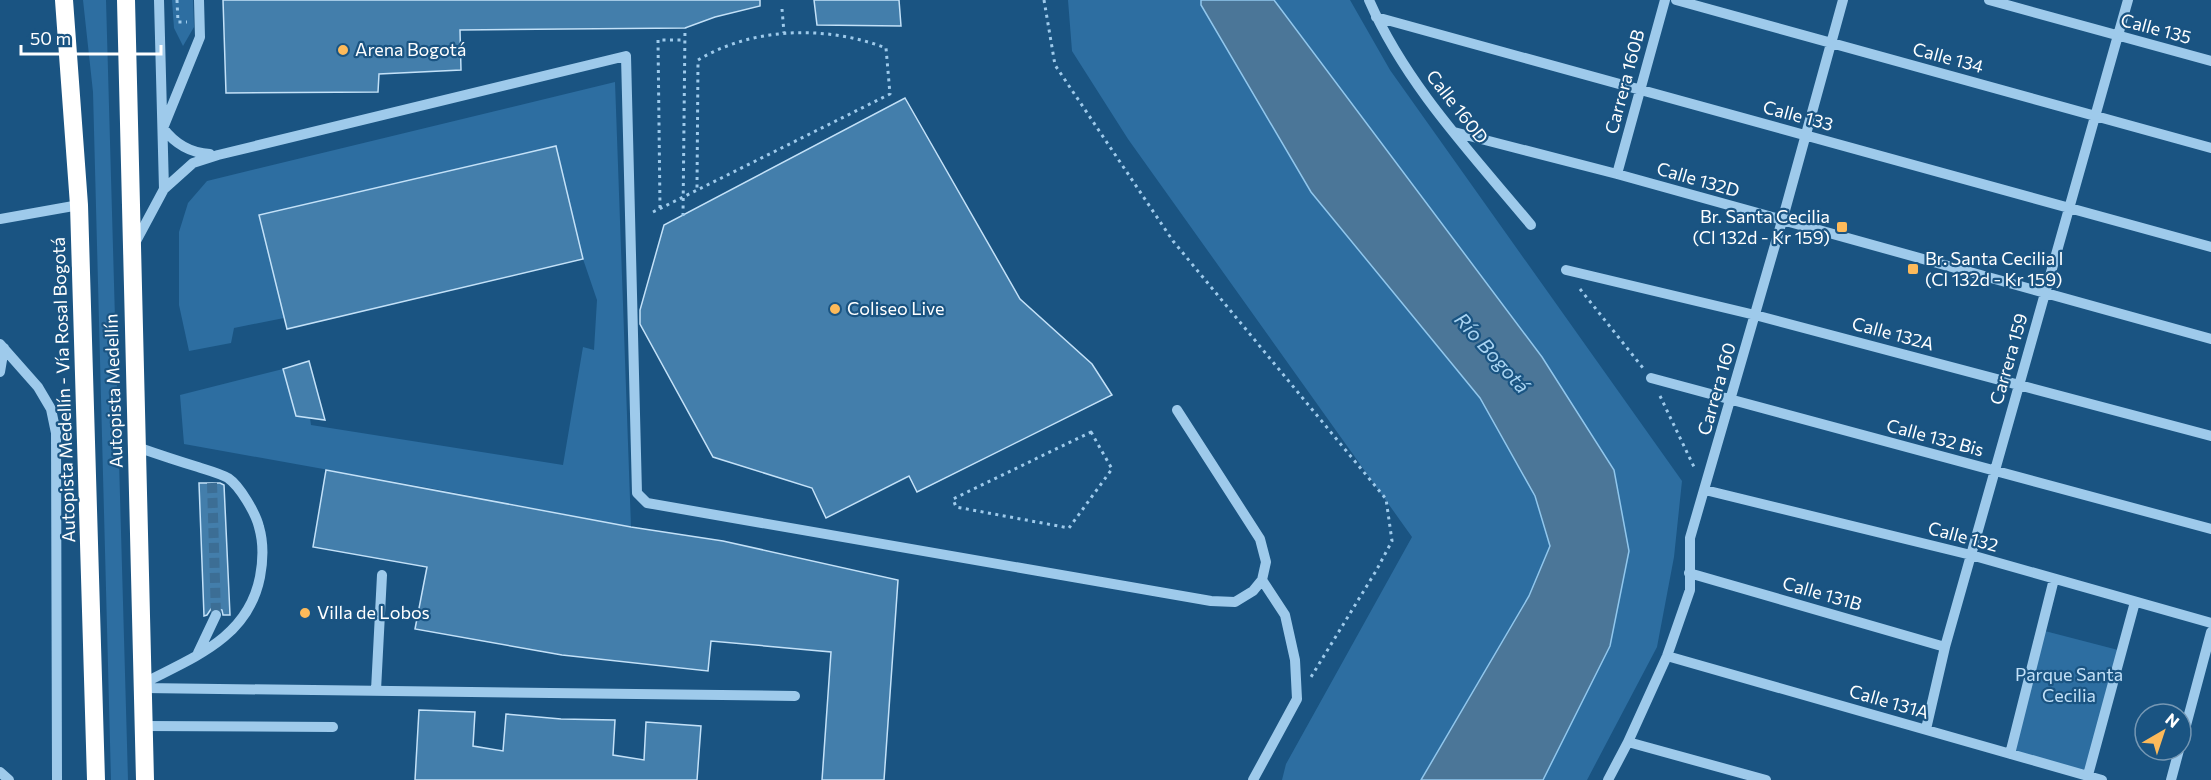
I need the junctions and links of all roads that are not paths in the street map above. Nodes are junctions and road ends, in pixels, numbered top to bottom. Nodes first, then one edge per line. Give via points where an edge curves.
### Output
1 (64, 0) edge
2 (126, 0) edge
3 (159, 0) edge
4 (199, 0) edge
5 (1369, 0) edge
6 (1665, 0) edge
7 (1676, 0) edge
8 (1843, 0) edge
9 (1989, 0) edge
10 (2128, 0) edge
11 (1376, 17) junction
12 (2118, 35) junction
13 (1831, 43) junction
14 (2211, 61) edge
15 (1640, 90) junction
16 (2095, 116) junction
17 (163, 128) junction
18 (1454, 132) junction
19 (1806, 135) junction
20 (2211, 148) edge
21 (218, 154) junction
22 (1617, 174) junction
23 (164, 189) junction
24 (79, 205) junction
25 (2069, 208) junction
26 (0, 219) edge
27 (1782, 221) junction
28 (1531, 225) dead end
29 (2211, 247) edge
30 (130, 251) junction
31 (1566, 270) dead end
32 (2045, 293) junction
33 (1755, 315) junction
34 (2211, 339) edge
35 (2, 346) edge
36 (0, 372) edge
37 (1651, 378) dead end
38 (2019, 384) junction
39 (1731, 400) junction
40 (1177, 410) dead end
41 (2211, 436) edge
42 (137, 447) junction
43 (205, 470) junction
44 (1995, 471) junction
45 (212, 483) tunnel mouth
46 (1705, 490) junction
47 (2211, 529) edge
48 (1971, 555) junction
49 (1689, 573) junction
50 (382, 575) dead end
51 (2054, 579) junction
52 (1262, 580) junction
53 (2135, 602) junction
54 (216, 615) tunnel mouth
55 (2211, 623) edge
56 (2211, 632) edge
57 (1946, 647) junction
58 (197, 656) junction
59 (1667, 656) junction
60 (144, 685) junction
61 (376, 690) junction
62 (795, 696) dead end
63 (2192, 702) edge
64 (144, 726) junction
65 (333, 727) dead end
66 (1926, 729) junction
67 (1628, 742) junction
68 (2010, 754) junction
69 (2176, 762) edge
70 (0, 772) edge
71 (2088, 776) junction
72 (9, 780) edge
73 (57, 780) edge
74 (96, 780) edge
75 (145, 780) edge
76 (1252, 780) edge
77 (1608, 780) edge
78 (1766, 780) edge
79 (2102, 780) edge
80 (2171, 780) edge

1 - 24 highway, Autopista Medellín - Vía Rosal Bogotá
2 - 30 highway, Autopista Medellín
3 - 17 street
4 - 17 street via 200,37
5 - 11 street, Calle 160D
6 - 15 street, Carrera 160B
7 - 13 street, Calle 134
8 - 13 street, Carrera 160
9 - 12 street, Calle 135
10 - 12 street, Carrera 159
11 - 15 street, Calle 133
11 - 18 street, Calle 160D via 1410,73
12 - 14 street, Calle 135
12 - 16 street, Carrera 159
13 - 16 street, Calle 134
13 - 19 street, Carrera 160
15 - 19 street, Calle 133
15 - 22 street, Carrera 160B
16 - 20 street, Calle 134
16 - 25 street, Carrera 159
17 - 21 street via 185,148
17 - 23 street
18 - 22 street, Calle 132D
18 - 28 street, Calle 160D
19 - 25 street, Calle 133
19 - 27 street, Carrera 160
21 - 23 street via 193,163
21 - 52 street via 626,56 637,493 647,503 1211,601 1235,602
22 - 27 street, Calle 132D
23 - 30 street
24 - 26 street
24 - 74 highway, Autopista Medellín - Vía Rosal Bogotá
25 - 29 street, Calle 133
25 - 32 street, Carrera 159
27 - 32 street, Calle 132D
27 - 33 street, Carrera 160
30 - 42 highway, Autopista Medellín
31 - 33 street, Calle 132A
32 - 34 street, Calle 132D
32 - 38 street, Carrera 159
33 - 38 street, Calle 132A
33 - 39 street, Carrera 160
35 - 36 street
35 - 73 street via 38,387 51,409 56,433
37 - 39 street, Calle 132 Bis
38 - 41 street, Calle 132A
38 - 44 street, Carrera 159
39 - 44 street, Calle 132 Bis
39 - 46 street, Carrera 160
40 - 52 street via 1260,539 1266,562
42 - 43 street
42 - 60 highway, Autopista Medellín
43 - 45 street
43 - 58 street via 229,479 257,519 263,539 262,567 256,596 245,617
44 - 47 street, Calle 132 Bis
44 - 48 street, Carrera 159
46 - 48 street, Calle 132
46 - 49 street, Carrera 160 via 1690,538
48 - 51 street, Calle 132
48 - 57 street, Carrera 159
49 - 57 street, Calle 131B
49 - 59 street, Carrera 160 via 1689,590
50 - 61 street
51 - 53 street, Calle 132
51 - 68 street
52 - 76 street via 1285,615 1295,660 1297,699
53 - 55 street, Calle 132
53 - 71 street
54 - 58 street
56 - 63 street
57 - 66 street, Carrera 159
58 - 60 street
59 - 66 street, Calle 131A
59 - 67 street, Carrera 160
60 - 61 street
60 - 64 highway, Autopista Medellín
61 - 62 street
64 - 65 street
64 - 75 highway, Autopista Medellín
66 - 68 street, Calle 131A
67 - 77 street, Carrera 160
67 - 78 street
68 - 71 street, Calle 131A
69 - 80 street
70 - 72 street
71 - 79 street, Calle 131A

